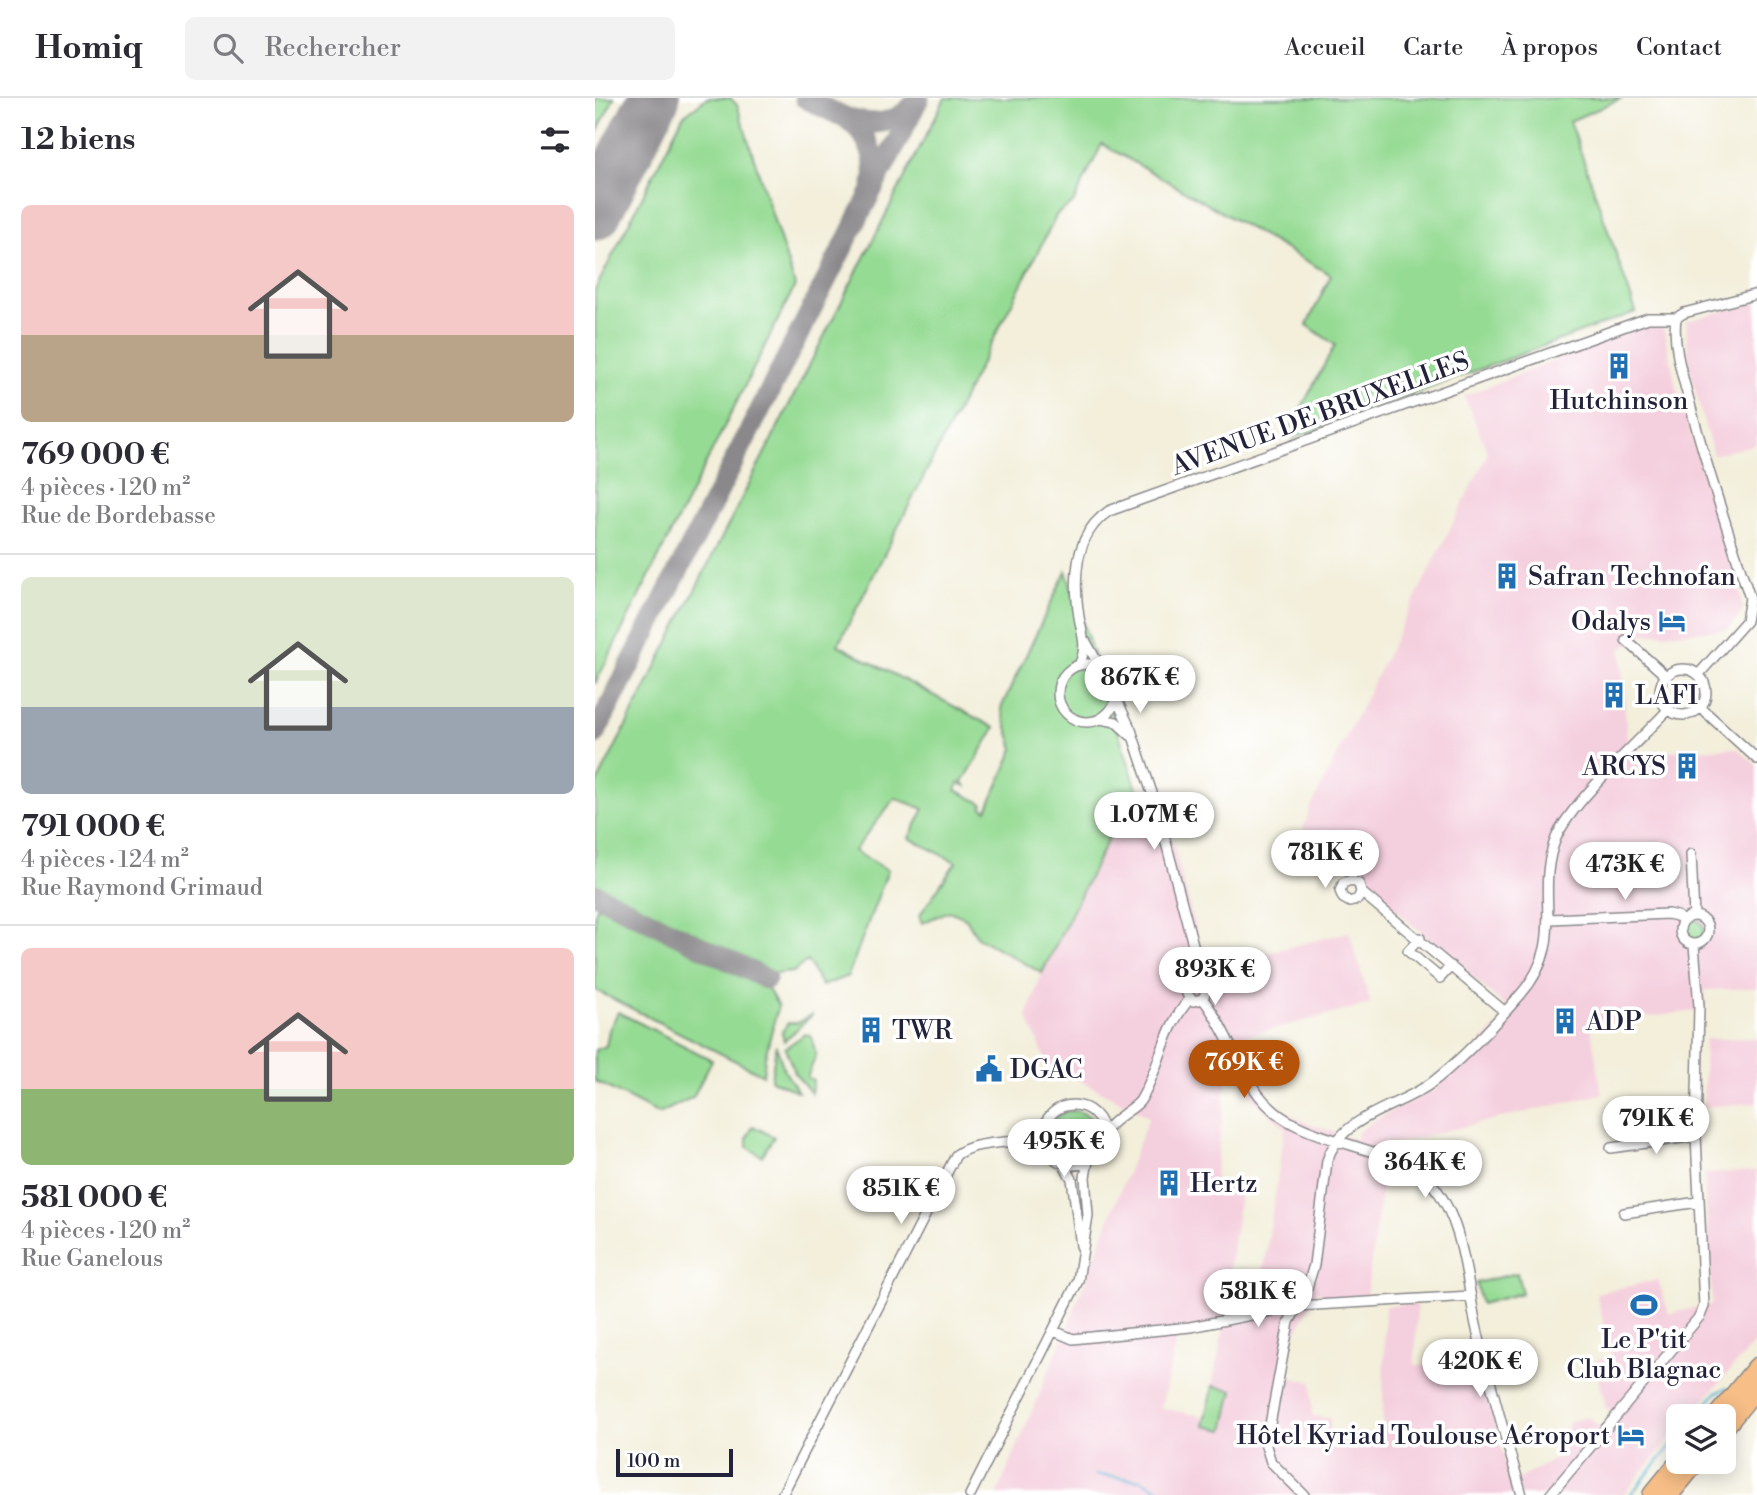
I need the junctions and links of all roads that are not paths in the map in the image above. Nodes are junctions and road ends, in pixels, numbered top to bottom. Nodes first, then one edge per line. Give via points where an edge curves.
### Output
1 (1757, 294) edge
2 (1676, 318) junction
3 (1084, 637) junction
4 (1626, 640) dead end
5 (1079, 665) junction
6 (1100, 667) junction
7 (1699, 674) junction
8 (1666, 676) junction
9 (1116, 698) junction
10 (1701, 708) junction
11 (1668, 710) junction
12 (1099, 719) junction
13 (1133, 740) junction
14 (1757, 759) edge
15 (1691, 853) dead end
16 (1361, 892) dead end
17 (1694, 916) junction
18 (1550, 919) junction
19 (1682, 921) junction
20 (1420, 938) junction
21 (1694, 945) junction
22 (1197, 959) junction
23 (1451, 966) junction
24 (1189, 985) junction
25 (1204, 986) junction
26 (1189, 999) junction
27 (1203, 999) junction
28 (1504, 1011) junction
29 (1097, 1115) junction
30 (1114, 1119) junction
31 (1043, 1131) junction
32 (1104, 1133) junction
33 (1696, 1136) junction
34 (1337, 1142) junction
35 (1611, 1148) dead end
36 (1088, 1161) junction
37 (1063, 1163) junction
38 (1698, 1202) junction
39 (1624, 1213) dead end
40 (1083, 1253) junction
41 (1471, 1296) junction
42 (1298, 1306) junction
43 (1054, 1331) junction
44 (1757, 1367) edge
45 (1757, 1387) edge
46 (1727, 1404) edge
47 (1736, 1414) edge
48 (821, 1419) junction
49 (1669, 1474) edge
50 (1686, 1474) edge
51 (1695, 1474) edge
52 (776, 1495) edge
53 (782, 1495) edge
54 (970, 1495) edge
55 (1304, 1495) edge
56 (1522, 1495) edge
57 (1550, 1495) edge
58 (1652, 1495) edge
59 (1669, 1495) edge
60 (1683, 1495) edge

1 - 2 street, AVENUE DE BRUXELLES
2 - 3 street, AVENUE DE BRUXELLES via 1648,318 1109,511 1089,529 1079,550 1077,599
2 - 7 street via 1686,390 1751,598 1746,621
3 - 5 street
3 - 6 street
4 - 8 street
5 - 6 street
5 - 12 street via 1061,682 1061,704 1080,721
6 - 9 street via 1113,679
7 - 8 street via 1682,668
7 - 10 street via 1707,691
8 - 11 street via 1660,693
9 - 12 street
9 - 13 street
10 - 11 street via 1684,715
10 - 14 street
11 - 18 street via 1562,826 1548,874
12 - 13 street via 1116,722
13 - 22 street via 1167,842
15 - 17 street
16 - 20 street
17 - 19 street
17 - 21 street via 1702,918 1709,931 1706,939
18 - 19 street via 1668,914
18 - 28 street via 1542,963
19 - 21 street via 1681,937
20 - 23 street
20 - 23 street via 1408,951 1440,978
21 - 33 street via 1699,1006
22 - 24 street
22 - 25 street
23 - 28 street
24 - 25 street via 1197,982
24 - 26 street
25 - 27 street
26 - 27 street
26 - 30 street via 1178,1011 1139,1103
27 - 34 street via 1266,1103 1292,1123
28 - 34 street via 1429,1084 1369,1114
29 - 30 street
29 - 31 street via 1080,1105 1062,1106 1048,1118
29 - 32 street
30 - 32 street
31 - 37 street via 1047,1151
31 - 48 street via 1029,1139 956,1155
32 - 36 street via 1099,1151
33 - 35 street
33 - 38 street
34 - 41 street via 1406,1166 1434,1187 1453,1222
34 - 42 street via 1327,1161 1311,1279
36 - 37 street
36 - 40 street
37 - 40 street via 1072,1179
38 - 39 street
38 - 57 street via 1705,1294 1700,1316
40 - 43 street via 1078,1281
41 - 42 street
41 - 56 street
42 - 43 street via 1190,1327 1114,1335 1073,1339
42 - 55 street via 1289,1322 1266,1446 1271,1462
43 - 54 street
44 - 46 highway
45 - 47 highway
48 - 52 street via 811,1427
48 - 53 street
49 - 58 highway
50 - 59 highway
51 - 60 highway

